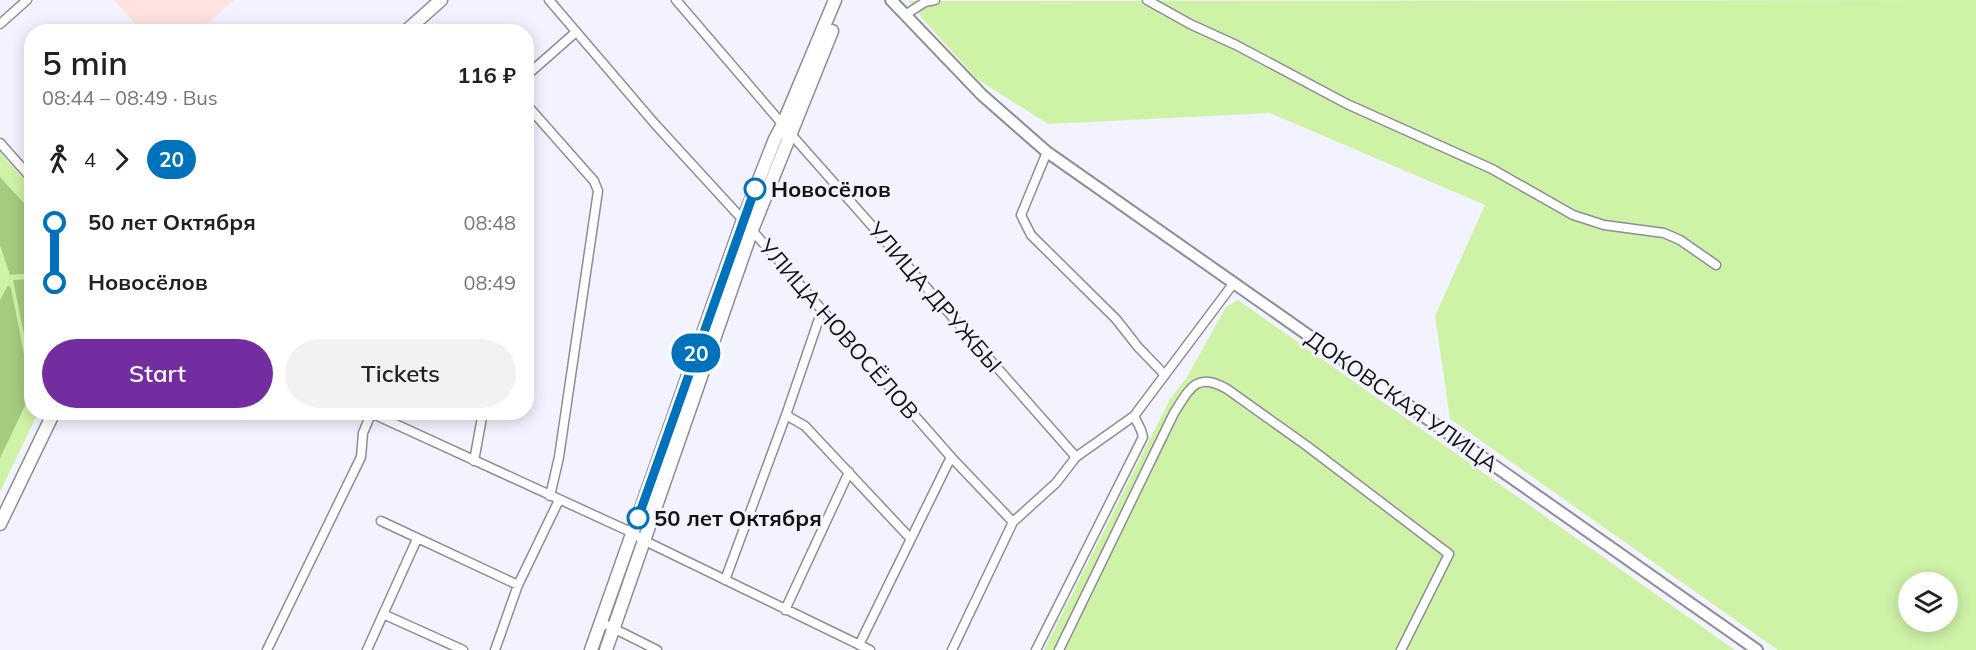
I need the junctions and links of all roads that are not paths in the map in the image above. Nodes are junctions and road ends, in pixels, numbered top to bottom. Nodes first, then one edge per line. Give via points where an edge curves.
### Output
1 (27, 0) edge
2 (441, 0) edge
3 (549, 0) edge
4 (675, 0) edge
5 (835, 0) edge
6 (844, 0) edge
7 (891, 0) edge
8 (935, 0) edge
9 (1147, 0) edge
10 (906, 15) junction
11 (0, 24) edge
12 (414, 24) edge
13 (576, 32) junction
14 (534, 69) edge
15 (534, 113) edge
16 (787, 129) junction
17 (0, 143) edge
18 (1047, 152) junction
19 (24, 170) edge
20 (743, 220) junction
21 (752, 230) junction
22 (1716, 265) dead end
23 (1233, 284) junction
24 (822, 310) junction
25 (1165, 375) junction
26 (786, 415) junction
27 (1134, 416) junction
28 (50, 420) edge
29 (368, 420) edge
30 (385, 420) edge
31 (482, 420) edge
32 (951, 457) junction
33 (1076, 457) junction
34 (474, 460) junction
35 (849, 472) junction
36 (550, 496) junction
37 (559, 500) junction
38 (381, 521) dead end
39 (1013, 522) junction
40 (0, 524) edge
41 (638, 537) junction
42 (910, 538) junction
43 (417, 539) junction
44 (725, 580) junction
45 (518, 585) junction
46 (785, 609) junction
47 (384, 614) junction
48 (601, 622) junction
49 (613, 628) junction
50 (859, 645) junction
51 (267, 650) edge
52 (367, 650) edge
53 (463, 650) edge
54 (495, 650) edge
55 (591, 650) edge
56 (606, 650) edge
57 (657, 650) edge
58 (870, 650) edge
59 (952, 650) edge
60 (1036, 650) edge
61 (1059, 650) edge
62 (1401, 650) edge
63 (1757, 650) edge

1 - 11 street
2 - 12 main road
3 - 13 street, УЛИЦА НОВОСЁЛОВ
4 - 16 street, УЛИЦА ДРУЖБЫ
5 - 16 main road
6 - 16 main road
7 - 10 street, ДОКОВСКАЯ УЛИЦА
8 - 10 street
9 - 22 street via 1347,104 1492,169 1573,215 1604,225 1664,233
10 - 18 street, ДОКОВСКАЯ УЛИЦА via 982,94
13 - 14 street
13 - 20 street, УЛИЦА НОВОСЁЛОВ
15 - 36 street via 594,181 598,192
16 - 20 main road via 775,139
16 - 21 main road
16 - 33 street, УЛИЦА ДРУЖБЫ
17 - 19 street
18 - 23 street, ДОКОВСКАЯ УЛИЦА
18 - 25 street via 1021,215 1026,225
20 - 21 street, УЛИЦА НОВОСЁЛОВ
20 - 41 main road
21 - 24 street, УЛИЦА НОВОСЁЛОВ
21 - 41 main road
23 - 25 street
23 - 63 street, ДОКОВСКАЯ УЛИЦА
24 - 26 street
24 - 32 street, УЛИЦА НОВОСЁЛОВ
25 - 27 street
26 - 35 street via 805,426
26 - 44 street
27 - 33 street
27 - 60 street via 1143,437
28 - 40 main road
29 - 51 street via 361,457
30 - 34 street
31 - 34 street
32 - 39 street, УЛИЦА НОВОСЁЛОВ
32 - 42 street
33 - 39 street via 1056,483
34 - 36 street
35 - 42 street
35 - 46 street
36 - 37 street
37 - 41 street
37 - 45 street
38 - 43 street
39 - 59 street
41 - 44 street
41 - 48 main road
41 - 49 main road
42 - 50 street
43 - 45 street
43 - 47 street
44 - 46 street
45 - 54 street
46 - 50 street
47 - 52 street
47 - 53 street
48 - 49 street
48 - 55 main road
49 - 56 main road
49 - 57 street
50 - 58 street
61 - 62 street via 1174,413 1196,384 1205,380 1227,389 1299,440 1449,554

